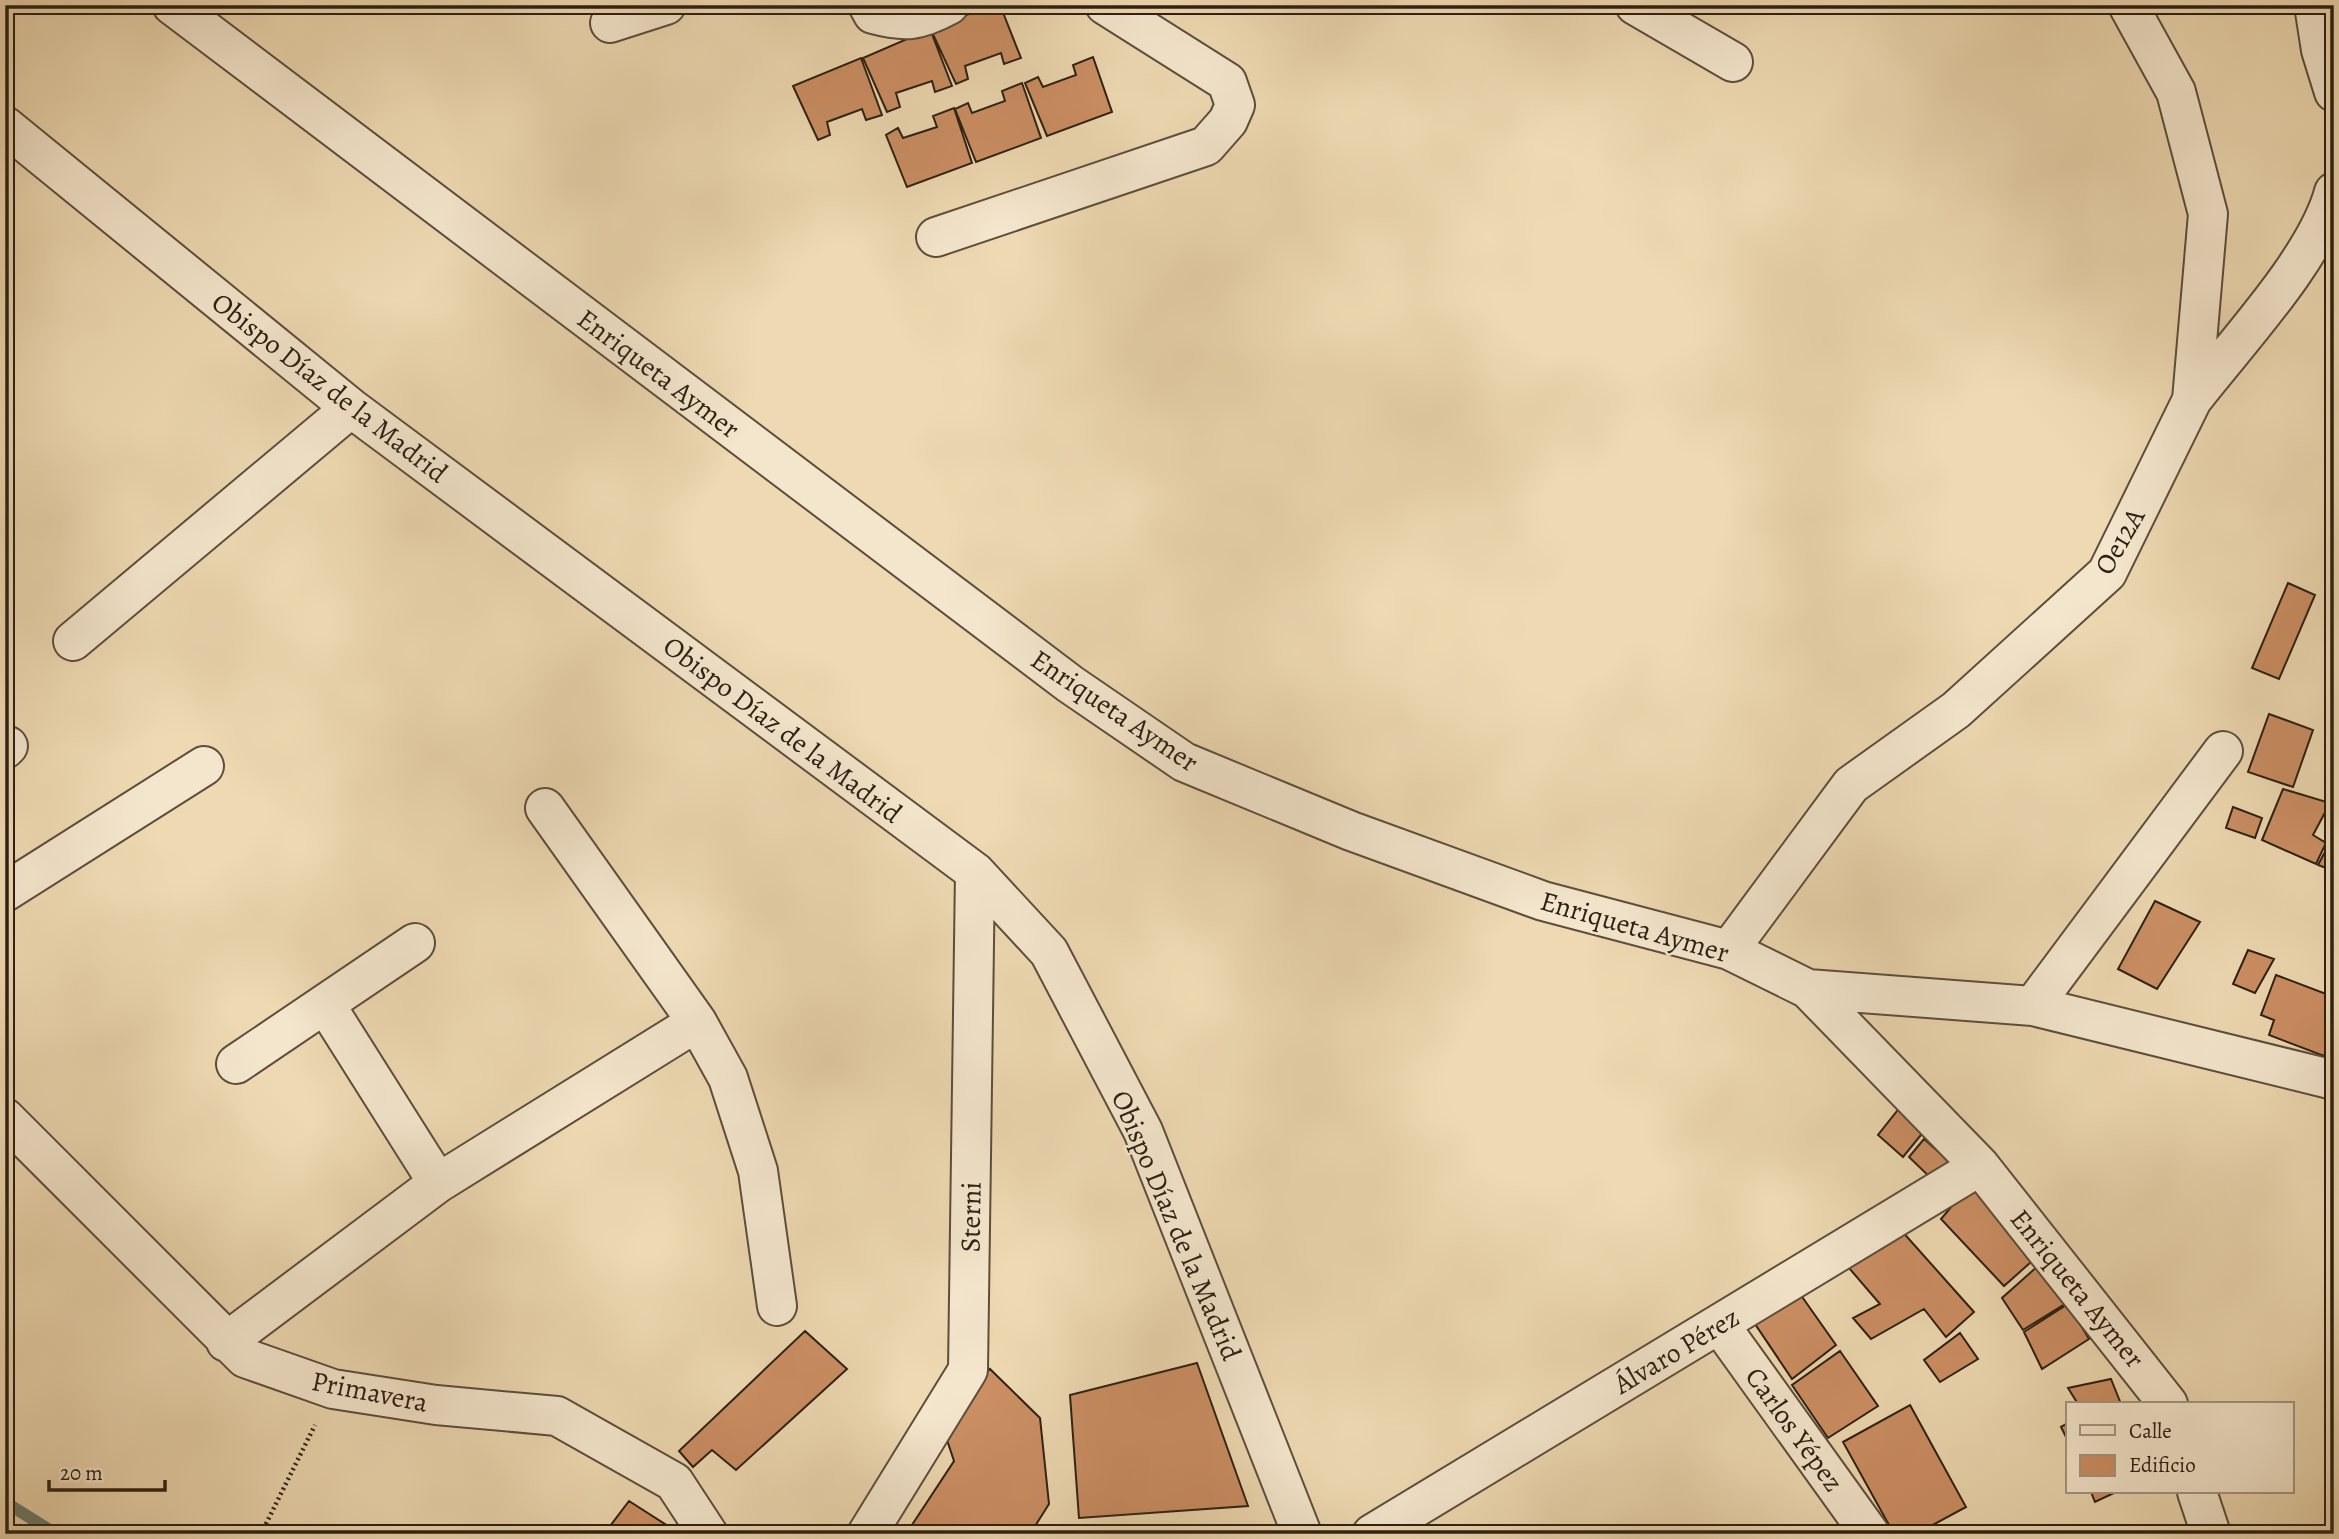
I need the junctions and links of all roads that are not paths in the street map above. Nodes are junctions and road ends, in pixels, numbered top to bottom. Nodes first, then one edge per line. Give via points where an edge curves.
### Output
1 (173, 5) edge
2 (666, 5) edge
3 (868, 5) edge
4 (950, 5) edge
5 (1105, 5) edge
6 (1635, 5) edge
7 (2129, 5) edge
8 (2314, 5) edge
9 (610, 23) dead end
10 (1733, 62) dead end
11 (2334, 92) edge
12 (5, 126) edge
13 (2334, 192) edge
14 (936, 237) dead end
15 (2192, 400) junction
16 (351, 408) junction
17 (73, 641) dead end
18 (2224, 751) dead end
19 (205, 766) dead end
20 (545, 808) dead end
21 (975, 872) junction
22 (5, 892) edge
23 (415, 943) dead end
24 (1728, 950) junction
25 (1808, 989) junction
26 (325, 1004) junction
27 (2033, 1006) junction
28 (697, 1023) junction
29 (236, 1064) dead end
30 (2334, 1080) edge
31 (5, 1118) edge
32 (1980, 1166) junction
33 (438, 1183) junction
34 (778, 1306) dead end
35 (1719, 1324) junction
36 (226, 1342) junction
37 (2166, 1402) edge
38 (2198, 1494) edge
39 (708, 1534) edge
40 (867, 1534) edge
41 (1301, 1534) edge
42 (1372, 1534) edge
43 (1870, 1534) edge
44 (2211, 1534) edge

1 - 24 street, Enriqueta Aymer via 1070,684 1184,762 1351,831 1544,901
2 - 9 street
3 - 4 street via 873,14 901,22 932,15
5 - 14 street via 1227,82 1235,105 1223,129 1206,146
6 - 10 street
7 - 15 street, Oe12A via 2176,92 2208,214
8 - 11 street
12 - 16 street, Obispo Díaz de la Madrid
13 - 15 street via 2304,256
15 - 24 street, Oe12A via 2107,573 1956,710 1851,785
16 - 17 street
16 - 21 street, Obispo Díaz de la Madrid
18 - 27 street
19 - 22 street
20 - 28 street
21 - 40 street, Sterni via 968,1370
21 - 41 street, Obispo Díaz de la Madrid via 1049,952 1143,1131
23 - 26 street
24 - 25 street, Enriqueta Aymer
25 - 27 street
25 - 32 street, Enriqueta Aymer
26 - 29 street
26 - 33 street
27 - 30 street
28 - 33 street
28 - 34 street via 728,1078 758,1171
31 - 36 street, Primavera
32 - 35 street, Álvaro Pérez
32 - 37 street, Enriqueta Aymer
33 - 36 street
35 - 42 street, Álvaro Pérez
35 - 43 street, Carlos Yépez
36 - 39 street, Primavera via 245,1358 333,1390 557,1416 674,1482
38 - 44 street

